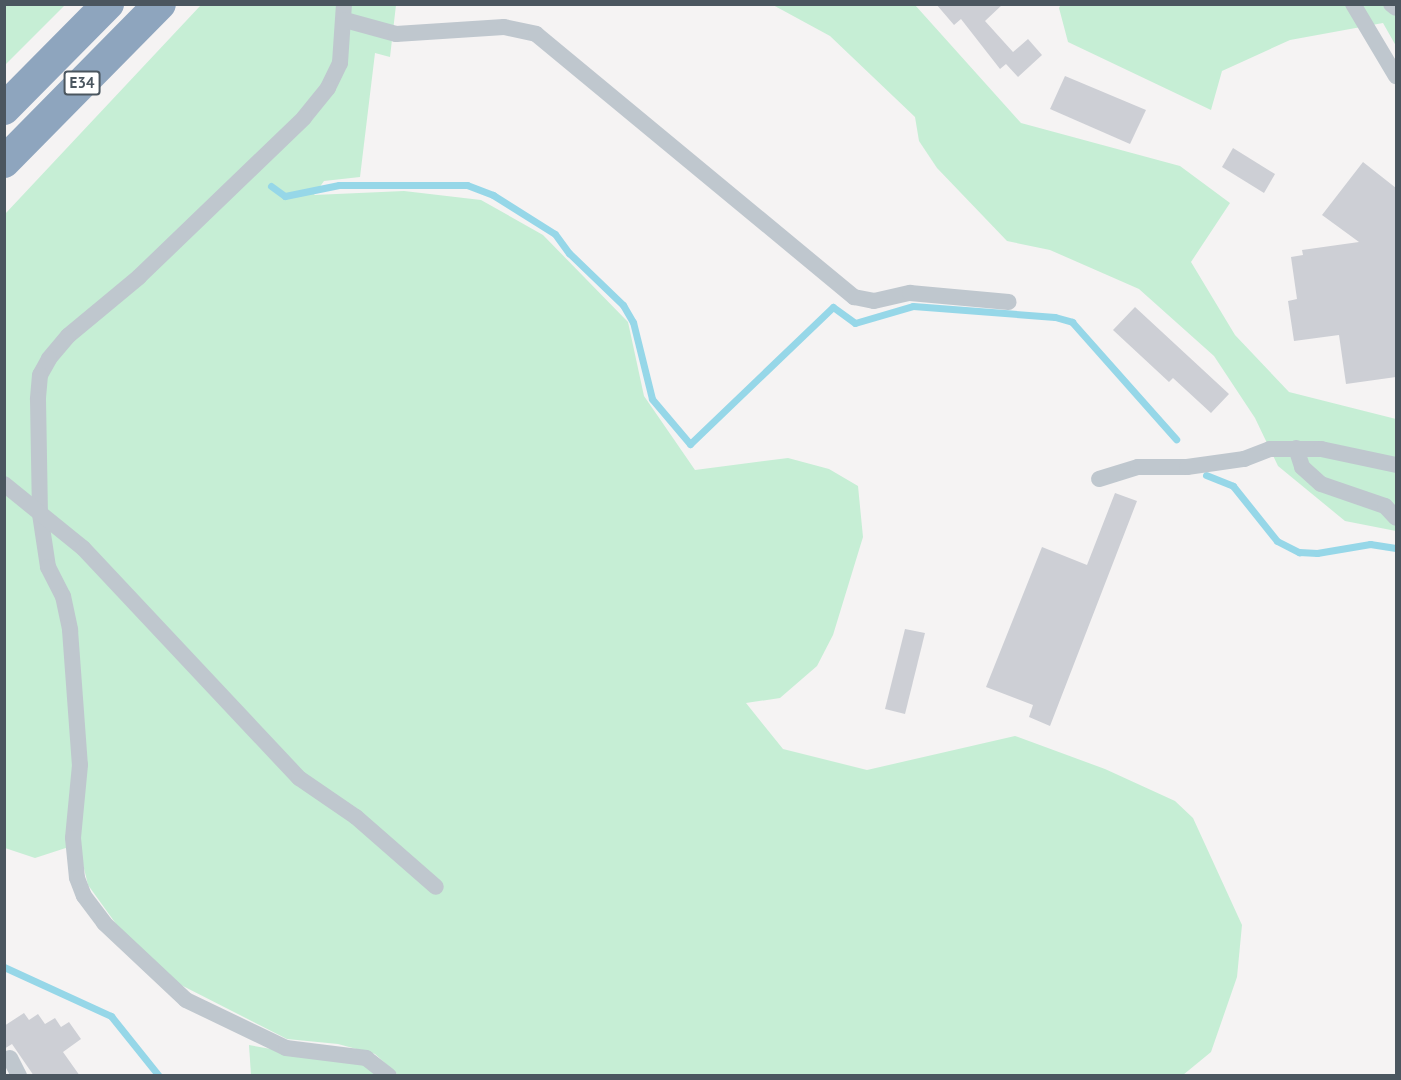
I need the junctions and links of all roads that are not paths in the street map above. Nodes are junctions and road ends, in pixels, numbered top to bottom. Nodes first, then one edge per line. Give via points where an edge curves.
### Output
1 (108, 4) edge
2 (160, 4) edge
3 (1353, 4) edge
4 (1391, 4) edge
5 (1396, 8) edge
6 (345, 12) edge
7 (1396, 76) edge
8 (4, 109) edge
9 (4, 162) edge
10 (1009, 302) dead end
11 (1296, 448) junction
12 (1396, 465) edge
13 (1098, 479) dead end
14 (4, 484) edge
15 (40, 514) junction
16 (1396, 518) edge
17 (436, 887) dead end
18 (10, 1058) dead end
19 (19, 1076) edge
20 (389, 1076) edge

1 - 8 highway, E34
2 - 9 highway, E34
3 - 7 street
4 - 5 street
6 - 10 street via 396,34 504,27 536,34 854,297 874,301 910,292
6 - 15 street via 340,63 328,88 304,118 139,277 68,336 49,359 40,375 38,400
11 - 12 street via 1321,449
11 - 13 street via 1270,449 1244,459 1187,467 1138,467
11 - 16 street via 1302,467 1321,484 1385,506
14 - 15 street
15 - 17 street via 83,548 299,778 356,816
15 - 20 street via 48,567 63,596 70,630 81,765 74,838 77,878 84,896 104,923 186,1000 286,1048 366,1058
18 - 19 street

